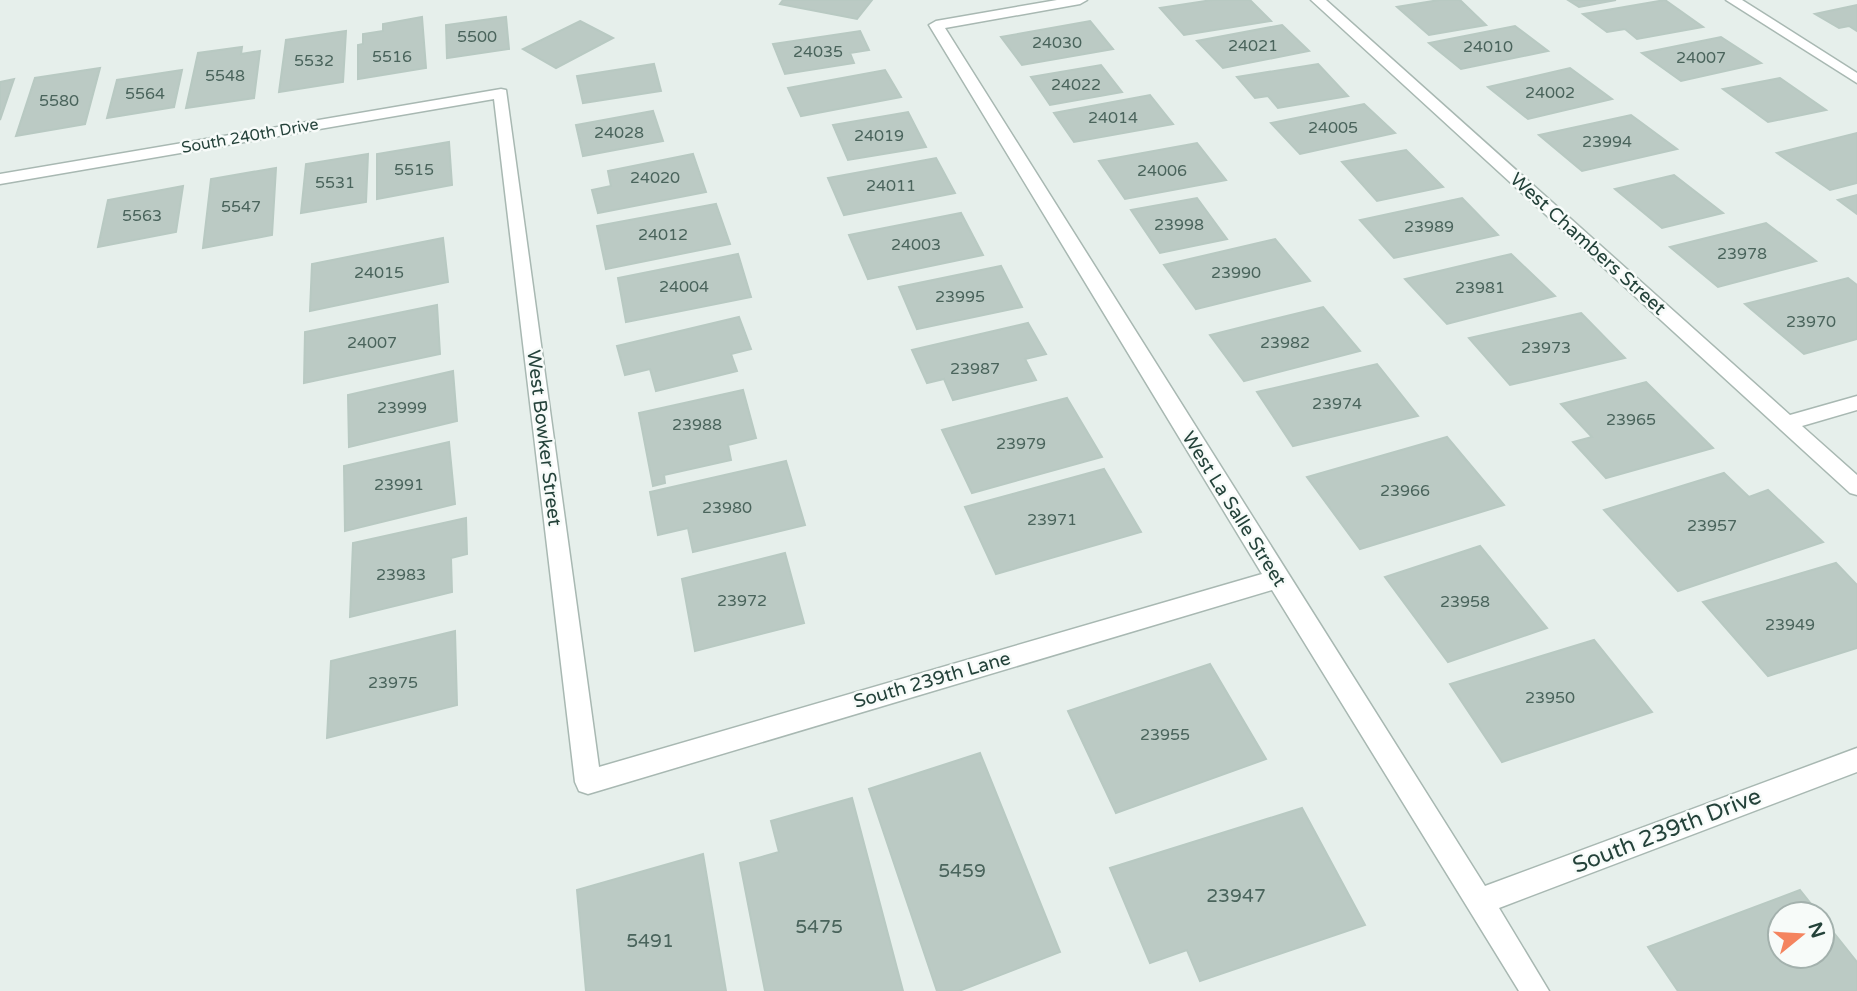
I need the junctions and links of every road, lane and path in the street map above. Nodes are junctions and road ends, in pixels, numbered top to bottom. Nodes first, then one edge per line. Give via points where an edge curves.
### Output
1 (1080, 0) edge
2 (1318, 0) edge
3 (1733, 0) edge
4 (1857, 79) edge
5 (500, 93) joint
6 (0, 179) edge
7 (1857, 402) edge
8 (1786, 423) junction
9 (1857, 487) edge
10 (1276, 579) junction
11 (1857, 760) edge
12 (588, 782) joint
13 (1478, 902) junction
14 (1535, 991) edge

1 - 10 street, West La Salle Street via 936,25
2 - 8 street, West Chambers Street
3 - 4 street
5 - 6 street, South 240th Drive
5 - 12 street, West Bowker Street
7 - 8 street
8 - 9 street, West Chambers Street
10 - 12 street, South 239th Lane
10 - 13 street, West La Salle Street
11 - 13 street, South 239th Drive
13 - 14 street, West La Salle Street

